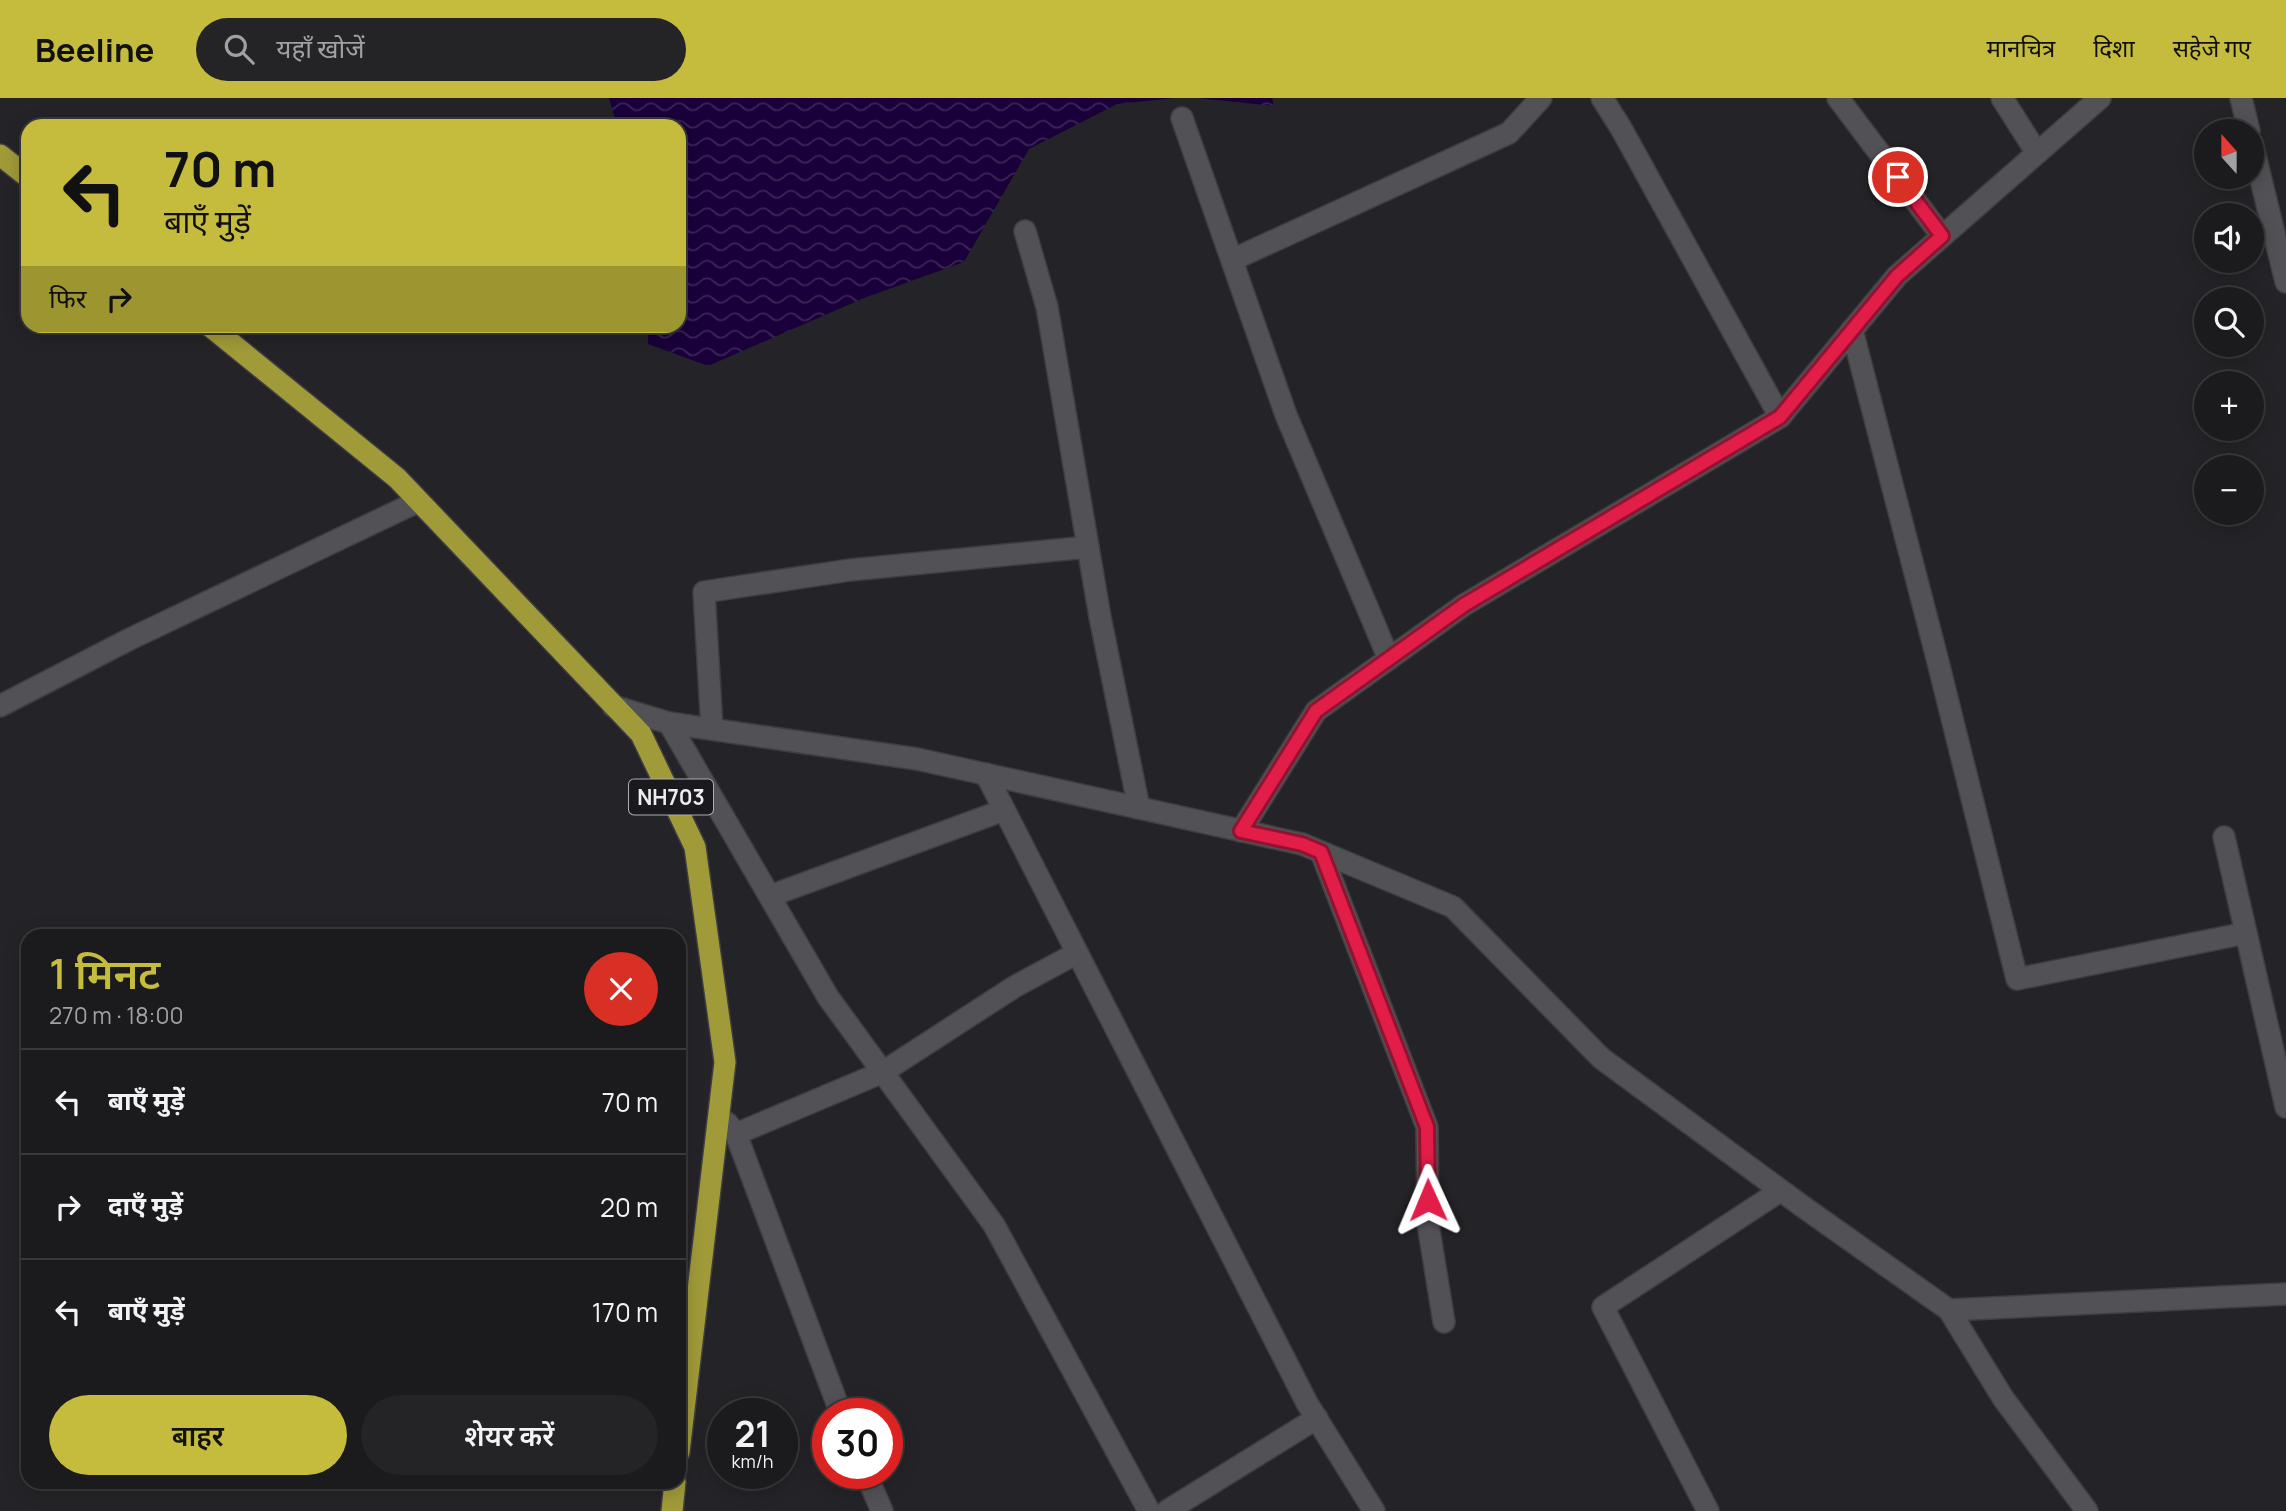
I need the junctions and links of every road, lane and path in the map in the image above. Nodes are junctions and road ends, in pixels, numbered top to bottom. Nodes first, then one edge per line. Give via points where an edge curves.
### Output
1 (1541, 98) edge
2 (1602, 98) edge
3 (1838, 98) edge
4 (2002, 98) edge
5 (2100, 98) edge
6 (2241, 98) edge
7 (1182, 118) dead end
8 (2246, 119) edge
9 (2037, 153) junction
10 (0, 155) edge
11 (21, 172) edge
12 (2263, 189) edge
13 (1025, 231) dead end
14 (1942, 236) junction
15 (1232, 260) junction
16 (2286, 282) edge
17 (1852, 330) junction
18 (219, 333) edge
19 (1780, 417) junction
20 (419, 501) junction
21 (1088, 547) junction
22 (1389, 659) junction
23 (0, 706) edge
24 (613, 706) junction
25 (669, 723) junction
26 (712, 729) junction
27 (986, 774) junction
28 (1139, 808) junction
29 (1004, 810) junction
30 (1241, 831) junction
31 (2224, 837) dead end
32 (1321, 852) junction
33 (770, 896) junction
34 (2246, 933) junction
35 (1077, 953) junction
36 (883, 1072) junction
37 (2286, 1107) edge
38 (719, 1114) junction
39 (736, 1134) junction
40 (1780, 1191) junction
41 (2286, 1294) edge
42 (1949, 1310) junction
43 (1444, 1322) dead end
44 (686, 1393) edge
45 (835, 1398) edge
46 (1317, 1418) junction
47 (675, 1489) edge
48 (872, 1489) edge
49 (672, 1511) edge
50 (882, 1511) edge
51 (1149, 1511) edge
52 (1167, 1511) edge
53 (1374, 1511) edge
54 (1708, 1511) edge
55 (2087, 1511) edge

1 - 15 street via 1508,133
2 - 19 street
3 - 14 street
4 - 9 street
5 - 9 street
6 - 8 street
7 - 15 street
9 - 14 street
10 - 11 highway
12 - 16 street
13 - 21 street via 1047,307
14 - 17 street via 1897,276
15 - 22 street via 1286,415
17 - 19 street
17 - 34 street via 2017,979
18 - 20 highway, NH703
19 - 22 street via 1464,605
20 - 23 street
20 - 24 highway, NH703
21 - 26 street via 850,570 704,592
21 - 28 street
22 - 30 street via 1316,711
24 - 25 street
24 - 38 highway, NH703 via 640,734 695,847 725,1062
25 - 26 street
25 - 33 street
26 - 27 street via 917,759
27 - 28 street
27 - 29 street
28 - 30 street
29 - 33 street
29 - 35 street
30 - 32 street
31 - 34 street
32 - 40 street via 1453,907 1601,1058
32 - 43 street via 1427,1127 1428,1224
33 - 36 street via 828,997
34 - 37 street
35 - 36 street via 1014,987
35 - 46 street
36 - 39 street
36 - 51 street via 993,1225
38 - 39 street
38 - 44 highway, NH703
39 - 45 street
40 - 42 street
40 - 54 street via 1603,1307
41 - 42 street
42 - 55 street via 2003,1398
46 - 52 street
46 - 53 street
47 - 49 highway
48 - 50 street

